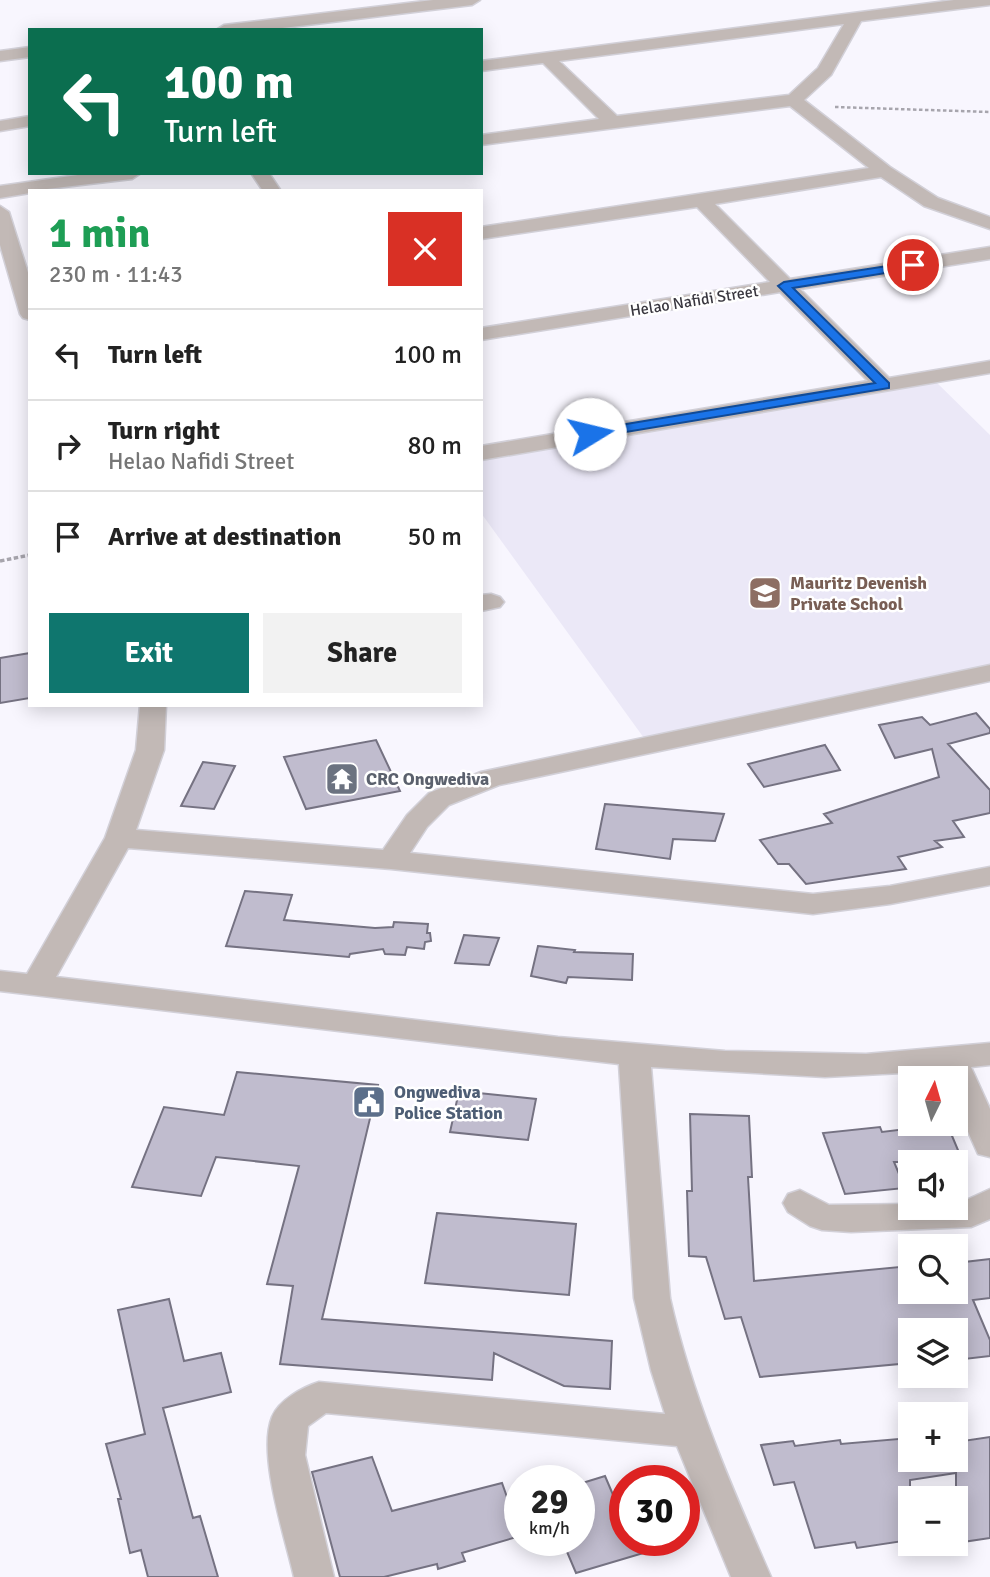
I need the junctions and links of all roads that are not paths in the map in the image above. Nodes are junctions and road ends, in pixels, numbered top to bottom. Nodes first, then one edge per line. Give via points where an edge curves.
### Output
1 (471, 0) edge
2 (990, 0) edge
3 (858, 8) edge
4 (309, 25) edge
5 (258, 28) edge
6 (28, 52) edge
7 (0, 56) edge
8 (547, 58) junction
9 (483, 66) edge
10 (800, 105) junction
11 (28, 121) edge
12 (613, 122) junction
13 (0, 126) edge
14 (483, 140) edge
15 (884, 171) junction
16 (118, 175) edge
17 (0, 192) edge
18 (701, 201) junction
19 (0, 212) edge
20 (990, 223) edge
21 (483, 233) edge
22 (28, 245) edge
23 (9, 248) junction
24 (990, 253) edge
25 (784, 286) junction
26 (28, 307) edge
27 (483, 334) edge
28 (990, 367) edge
29 (884, 386) junction
30 (483, 453) edge
31 (990, 673) edge
32 (153, 707) edge
33 (119, 838) junction
34 (391, 860) junction
35 (990, 876) edge
36 (0, 981) edge
37 (36, 985) junction
38 (634, 1054) junction
39 (990, 1054) edge
40 (951, 1059) junction
41 (990, 1145) edge
42 (990, 1202) edge
43 (800, 1203) dead end
44 (689, 1432) junction
45 (314, 1577) edge
46 (751, 1577) edge

1 - 4 street
2 - 3 street via 880,14
3 - 8 street
3 - 10 street via 825,71
4 - 5 street
6 - 7 street
8 - 9 street
8 - 12 street
10 - 12 street
10 - 15 street
11 - 13 street
12 - 14 street
15 - 18 street
15 - 20 street via 932,202
16 - 17 street
18 - 21 street
18 - 25 street
19 - 23 street
22 - 23 street
23 - 26 street
24 - 25 street, Helao Nafidi Street
25 - 27 street, Helao Nafidi Street
25 - 29 street
28 - 29 street
29 - 30 street
31 - 34 street via 491,778 439,799 417,821
32 - 33 street via 150,750
33 - 34 street
33 - 37 street
34 - 35 street via 813,904
36 - 37 street
37 - 38 street
38 - 40 street via 825,1066
38 - 44 street via 652,1298
39 - 40 street
40 - 41 street
42 - 43 street via 971,1214 851,1219 822,1217
44 - 45 street via 318,1397 290,1419 286,1455
44 - 46 street

